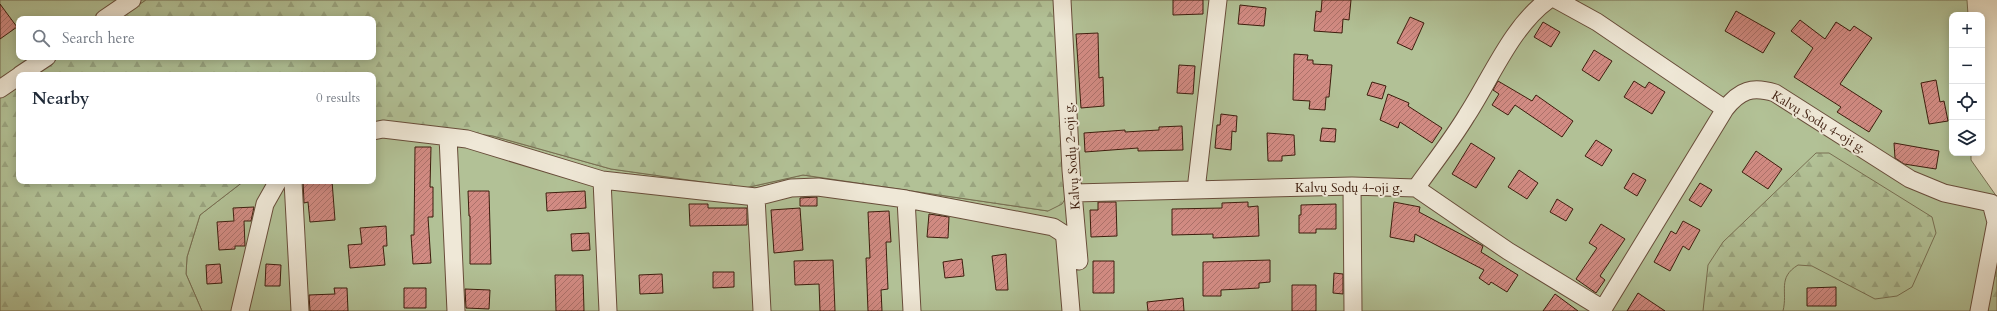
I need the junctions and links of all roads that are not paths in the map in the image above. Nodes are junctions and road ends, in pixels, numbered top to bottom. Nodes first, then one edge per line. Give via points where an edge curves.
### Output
1 (132, 0) edge
2 (1062, 0) edge
3 (1218, 0) edge
4 (1548, 0) edge
5 (1557, 0) edge
6 (108, 16) edge
7 (42, 60) edge
8 (24, 72) edge
9 (16, 78) edge
10 (0, 89) edge
11 (1725, 109) junction
12 (376, 130) edge
13 (448, 138) junction
14 (602, 180) junction
15 (276, 184) edge
16 (293, 184) edge
17 (1352, 186) junction
18 (1416, 188) junction
19 (1196, 190) junction
20 (1074, 193) junction
21 (756, 197) junction
22 (906, 199) junction
23 (1992, 271) edge
24 (240, 311) edge
25 (300, 311) edge
26 (456, 311) edge
27 (608, 311) edge
28 (762, 311) edge
29 (912, 311) edge
30 (1071, 311) edge
31 (1082, 311) edge
32 (1353, 311) edge
33 (1979, 311) edge

1 - 6 street
2 - 20 street, Kalvų Sodų 2-oji g.
3 - 19 street
4 - 18 street, Kalvų Sodų 4-oji g. via 1537,8 1517,32 1467,116
5 - 11 street via 1597,22
7 - 8 street
9 - 10 street
11 - 18 street, Kalvų Sodų 4-oji g. via 1603,309 1508,251
11 - 23 street, Kalvų Sodų 4-oji g. via 1745,90 1763,89 1775,93 1910,179 1944,193 1991,203 1996,222
12 - 13 street via 383,129
13 - 14 street via 467,139
13 - 26 street
14 - 21 street
14 - 27 street
15 - 24 street via 265,204
16 - 25 street
17 - 18 street, Kalvų Sodų 4-oji g.
17 - 19 street, Kalvų Sodų 4-oji g.
17 - 32 street
19 - 20 street, Kalvų Sodų 4-oji g.
20 - 31 street, Kalvų Sodų 2-oji g.
21 - 22 street via 804,187
21 - 28 street
22 - 29 street
22 - 30 street via 1053,227 1064,234
23 - 33 street

